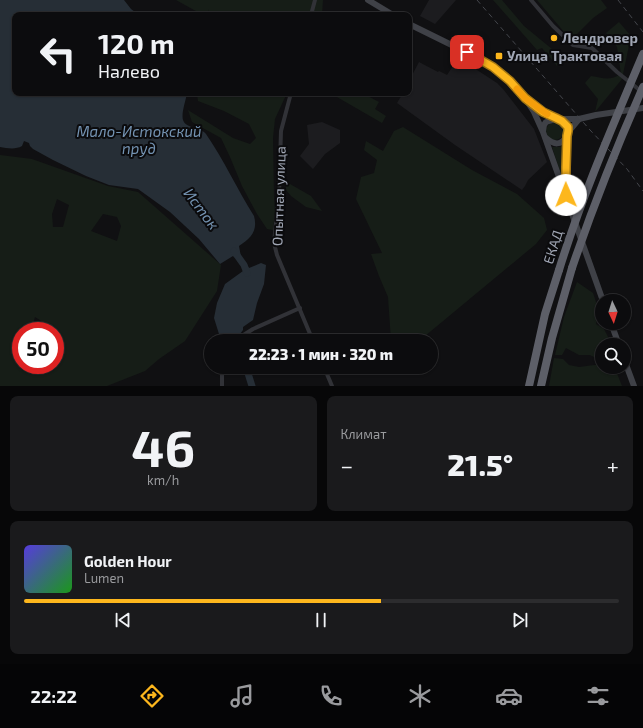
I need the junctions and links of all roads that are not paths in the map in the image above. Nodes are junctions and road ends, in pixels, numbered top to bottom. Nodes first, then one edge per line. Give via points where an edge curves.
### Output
1 (315, 0) edge
2 (368, 0) edge
3 (531, 0) edge
4 (312, 12) edge
5 (388, 12) edge
6 (412, 25) edge
7 (643, 54) edge
8 (643, 87) edge
9 (643, 93) edge
10 (291, 96) edge
11 (525, 98) junction
12 (643, 108) edge
13 (557, 119) junction
14 (579, 119) junction
15 (568, 133) junction
16 (544, 135) junction
17 (566, 195) junction
18 (601, 294) edge
19 (300, 308) junction
20 (245, 334) edge
21 (310, 334) edge
22 (222, 374) edge
23 (327, 374) edge
24 (630, 374) edge
25 (222, 386) edge
26 (332, 386) edge
27 (529, 386) edge
28 (541, 386) edge
29 (634, 386) edge

1 - 4 street
2 - 5 main road
3 - 9 street via 572,45 592,48
6 - 11 main road via 493,67
7 - 27 highway, ЕКАД, bridge via 610,130 574,225 546,314
8 - 28 highway, ЕКАД, bridge via 608,169 572,268
10 - 19 street, Опытная улица via 281,131 274,243
11 - 13 main road
11 - 16 main road
12 - 14 main road
13 - 14 main road
13 - 15 main road via 565,123
13 - 16 main road via 546,122
14 - 15 main road
15 - 16 main road via 565,139 556,144
15 - 17 main road
16 - 17 main road
17 - 18 main road
19 - 20 street
19 - 21 street, Опытная улица
22 - 25 street
23 - 26 street
24 - 29 main road

